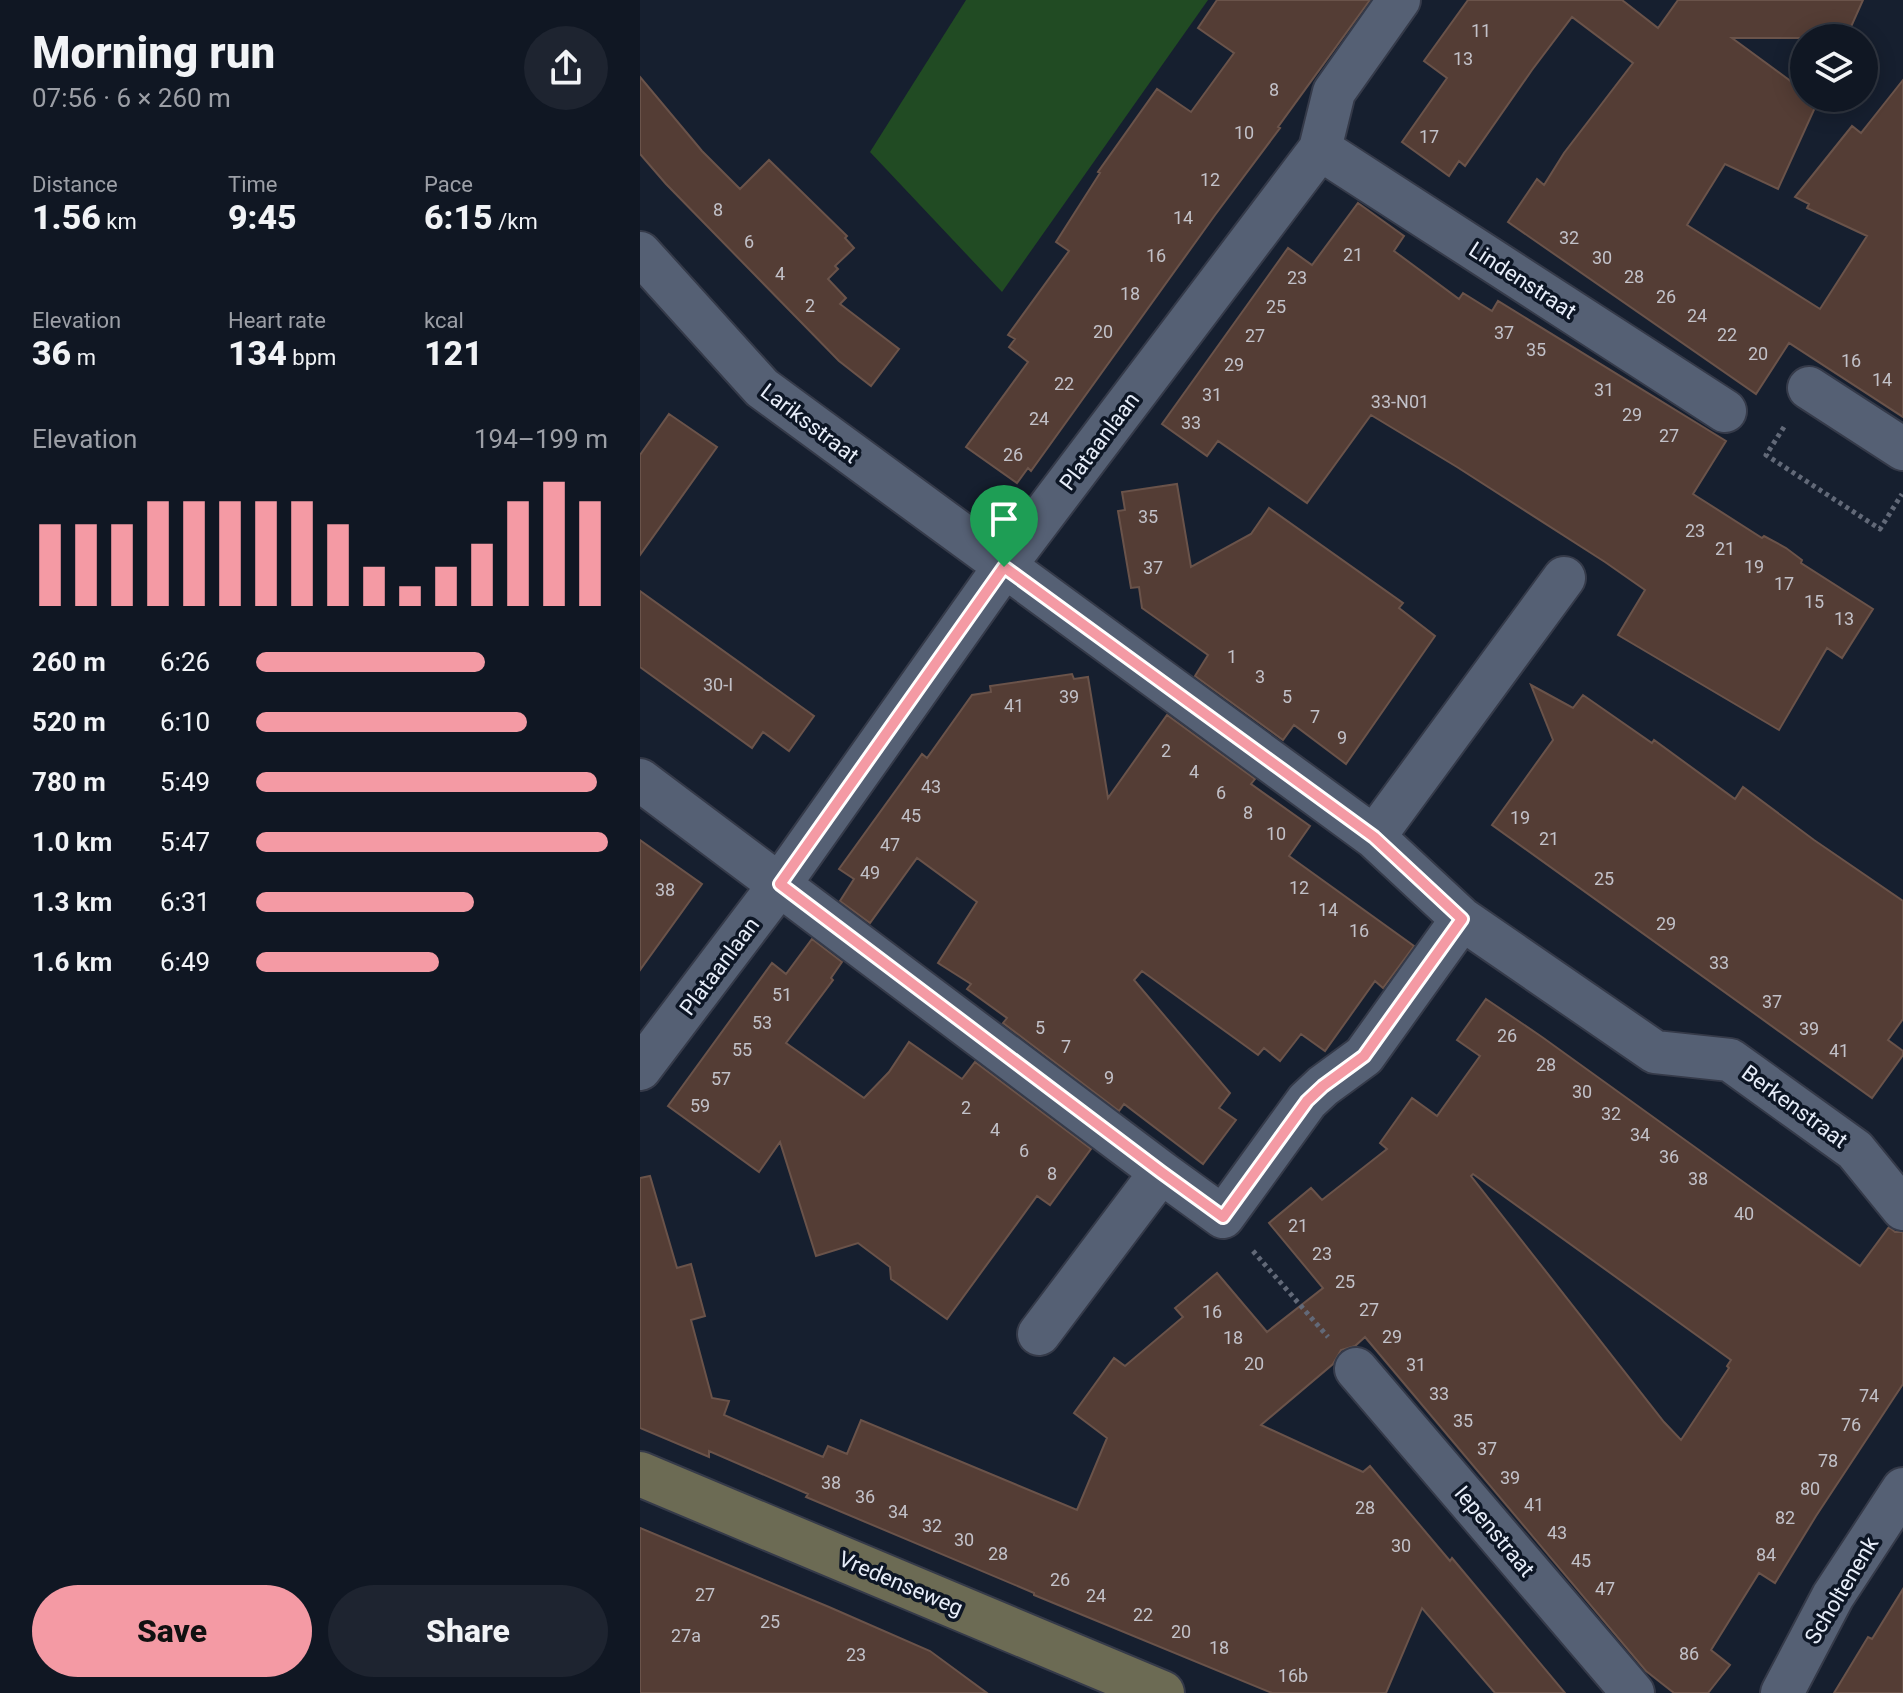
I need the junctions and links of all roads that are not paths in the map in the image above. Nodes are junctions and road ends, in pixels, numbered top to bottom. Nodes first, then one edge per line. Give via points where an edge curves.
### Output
1 (1399, 0) edge
2 (1320, 149) junction
3 (640, 253) edge
4 (1809, 388) road end
5 (1725, 411) dead end
6 (1903, 449) edge
7 (1004, 567) junction
8 (1564, 578) dead end
9 (640, 780) edge
10 (1374, 837) junction
11 (780, 884) junction
12 (1462, 919) junction
13 (640, 1069) edge
14 (1161, 1172) junction
15 (1903, 1209) edge
16 (1039, 1334) dead end
17 (1356, 1369) road end
18 (640, 1474) edge
19 (1903, 1489) edge
20 (1162, 1693) edge
21 (1633, 1693) edge
22 (1782, 1693) edge

1 - 2 street, Plataanlaan via 1334,92
2 - 5 street, Lindenstraat
2 - 7 street, Plataanlaan
3 - 7 street, Lariksstraat via 762,388
4 - 6 street
7 - 10 street, Berkenstraat
7 - 11 street, Plataanlaan
8 - 10 street
9 - 11 street
10 - 12 street, Berkenstraat
11 - 13 street, Plataanlaan
11 - 14 street
12 - 14 street via 1364,1056 1307,1101 1223,1217
12 - 15 street, Berkenstraat via 1655,1052 1730,1060 1855,1150
14 - 16 street
17 - 21 street, Iepenstraat
18 - 20 main road, Vredenseweg
19 - 22 street, Scholtenenk via 1833,1596

